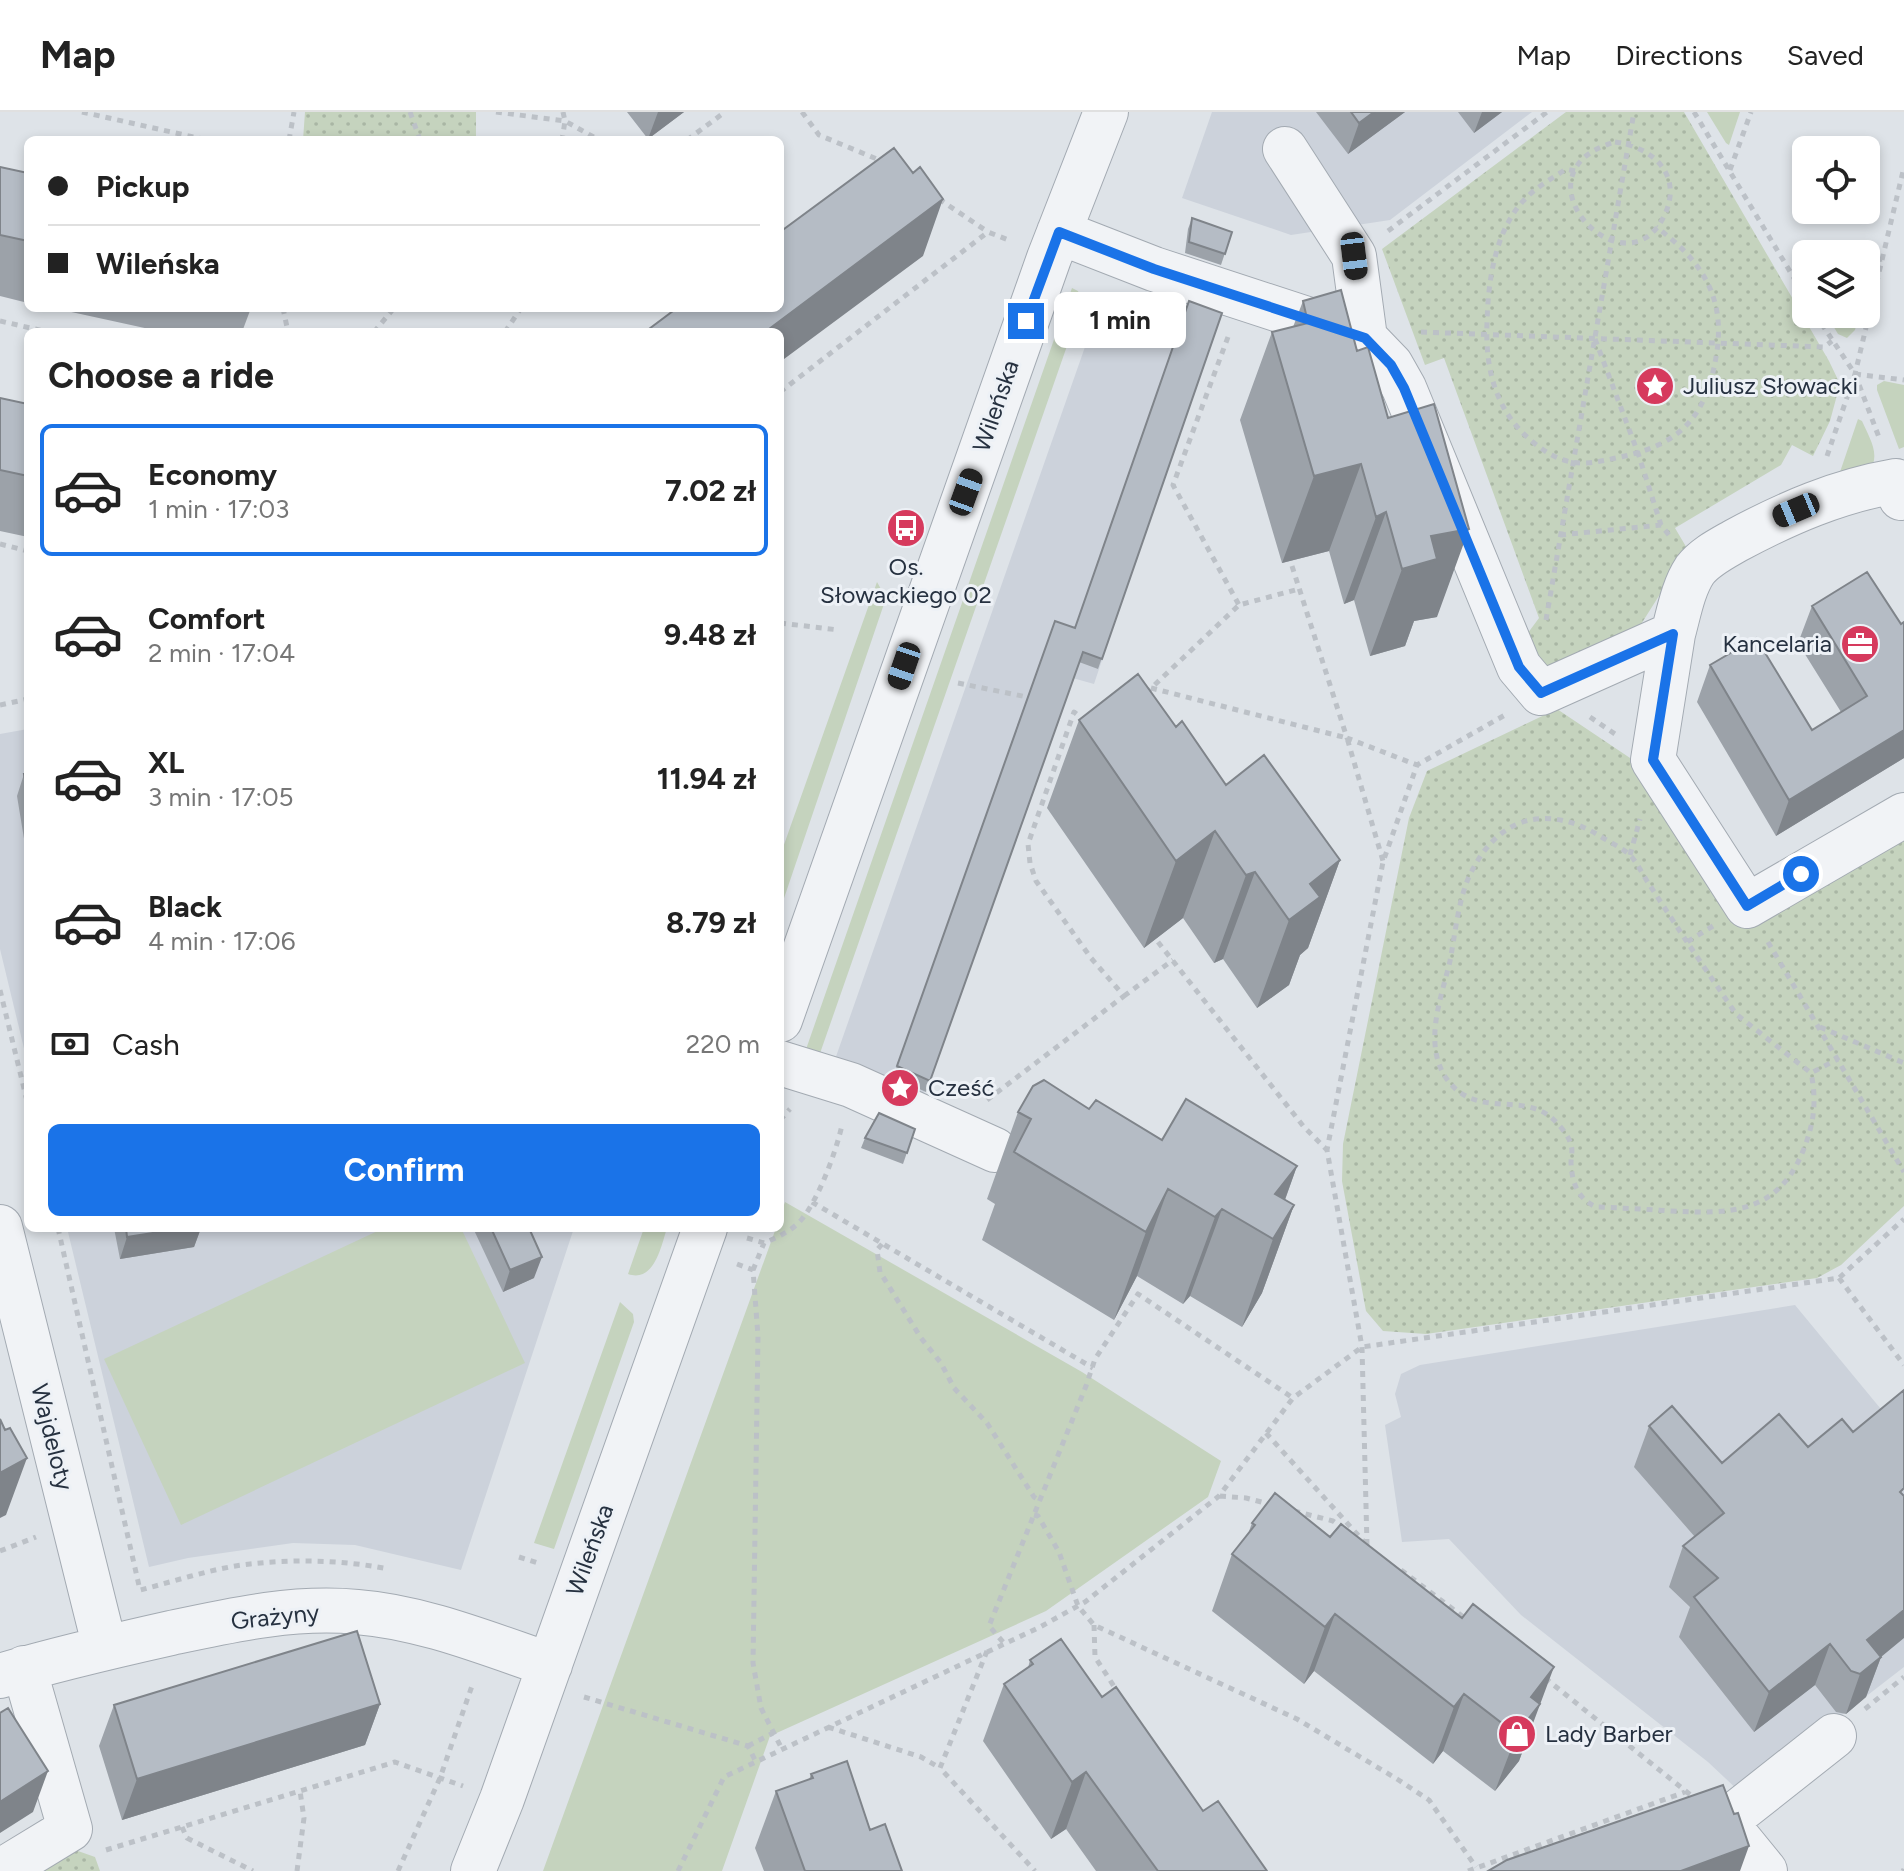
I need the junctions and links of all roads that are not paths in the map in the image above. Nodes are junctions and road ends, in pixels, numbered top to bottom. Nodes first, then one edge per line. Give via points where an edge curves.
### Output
1 (1106, 112) edge
2 (1285, 149) dead end
3 (1059, 232) junction
4 (1365, 338) junction
5 (1898, 489) road end
6 (1673, 634) junction
7 (1904, 815) edge
8 (784, 1009) edge
9 (784, 1064) edge
10 (995, 1150) dead end
11 (0, 1227) edge
12 (723, 1241) edge
13 (105, 1648) junction
14 (550, 1665) junction
15 (12, 1672) edge
16 (1834, 1736) road end
17 (1, 1871) edge
18 (473, 1871) edge
19 (1765, 1871) edge

1 - 3 street, Wileńska
2 - 4 street via 1354,256
3 - 4 street
3 - 8 street, Wileńska
4 - 6 street via 1404,388 1530,680
5 - 6 street via 1862,487 1820,500 1717,552 1694,571
6 - 7 street via 1653,760 1747,906
9 - 10 street via 851,1085
11 - 13 street, Wajdeloty
12 - 14 street, Wileńska
13 - 14 street, Grażyny via 236,1619 298,1611 358,1612 425,1625
13 - 15 street, Grażyny
14 - 18 street, Wileńska
15 - 17 street via 70,1829
16 - 19 street via 1725,1822

